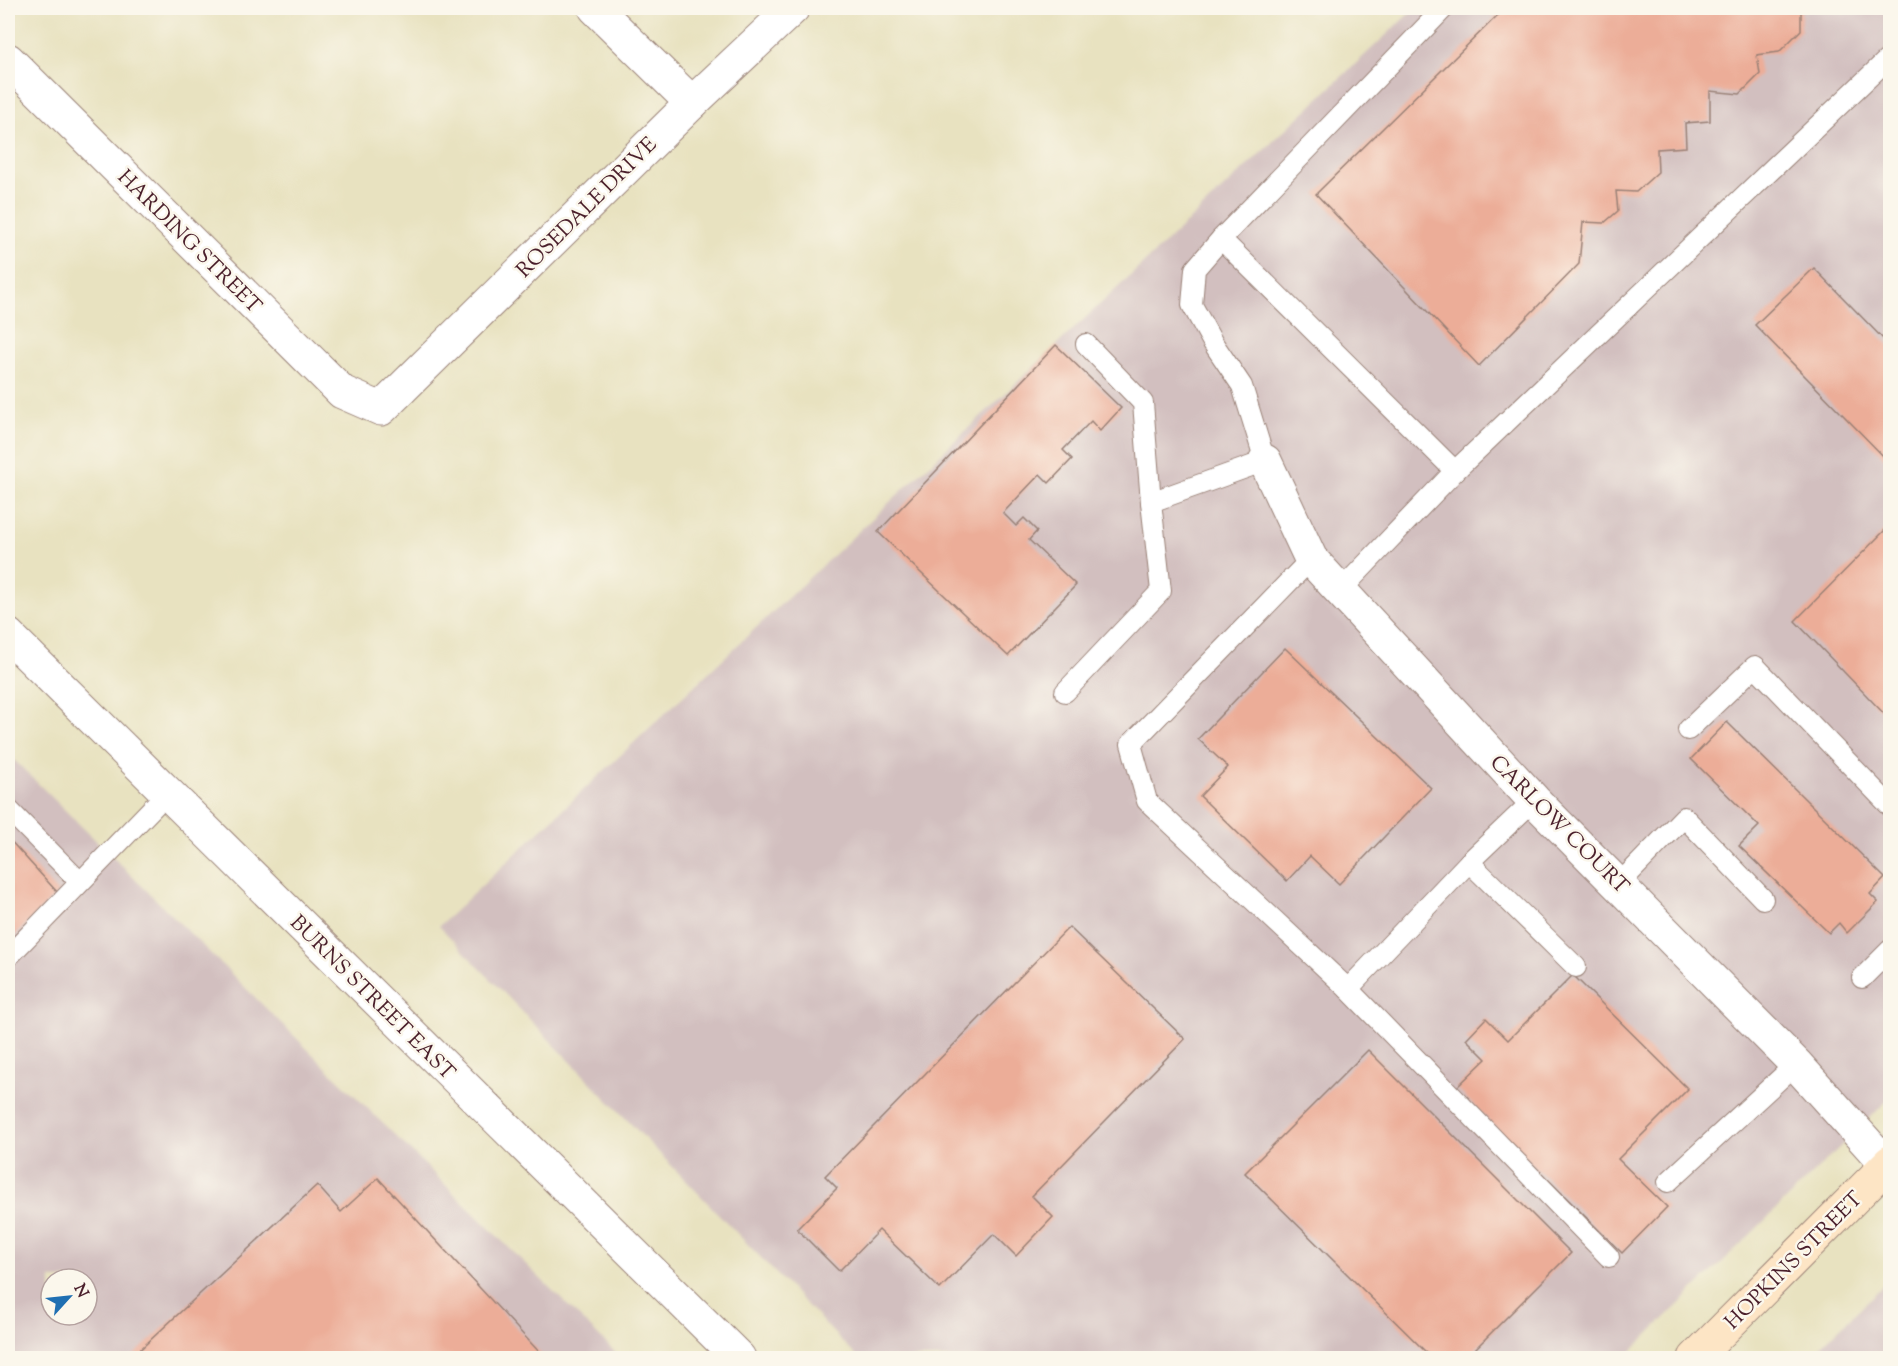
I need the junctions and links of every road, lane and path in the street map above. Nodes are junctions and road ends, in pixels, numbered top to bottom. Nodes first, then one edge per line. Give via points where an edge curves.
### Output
1 (595, 8) edge
2 (793, 8) edge
3 (1444, 8) edge
4 (1890, 57) edge
5 (8, 60) edge
6 (692, 103) junction
7 (1221, 239) junction
8 (1086, 344) dead end
9 (381, 409) joint
10 (1265, 460) junction
11 (1455, 471) junction
12 (1151, 502) junction
13 (1311, 559) junction
14 (1340, 591) junction
15 (8, 635) edge
16 (1065, 692) dead end
17 (1688, 730) dead end
18 (167, 793) junction
19 (1534, 800) junction
20 (1890, 806) edge
21 (8, 809) edge
22 (1469, 862) junction
23 (80, 882) junction
24 (1619, 884) junction
25 (1763, 899) dead end
26 (1890, 950) edge
27 (8, 957) edge
28 (1576, 967) dead end
29 (1862, 978) dead end
30 (1348, 989) junction
31 (1796, 1064) junction
32 (1889, 1164) edge
33 (1668, 1182) dead end
34 (1609, 1257) dead end
35 (739, 1359) edge
36 (1695, 1359) edge

1 - 6 street
2 - 6 street, ROSEDALE DRIVE
3 - 7 lane
4 - 11 lane
5 - 9 street, HARDING STREET via 342,392
6 - 9 street, ROSEDALE DRIVE
7 - 10 lane via 1195,269 1192,305 1242,386
7 - 11 lane
8 - 12 lane via 1143,403
10 - 12 lane
10 - 13 street, CARLOW COURT
11 - 14 lane
12 - 16 lane via 1161,591
13 - 14 street, CARLOW COURT
13 - 30 lane via 1131,744 1147,801
14 - 19 street, CARLOW COURT
15 - 18 street, BURNS STREET EAST
17 - 20 lane via 1755,666
18 - 23 lane
18 - 35 street, BURNS STREET EAST
19 - 22 lane
19 - 24 street, CARLOW COURT
21 - 23 lane
22 - 28 lane
22 - 30 lane
23 - 27 lane
24 - 25 lane via 1683,817
24 - 31 street, CARLOW COURT
26 - 29 lane
30 - 34 lane
31 - 32 street, CARLOW COURT
31 - 33 lane
32 - 36 main road, HOPKINS STREET

